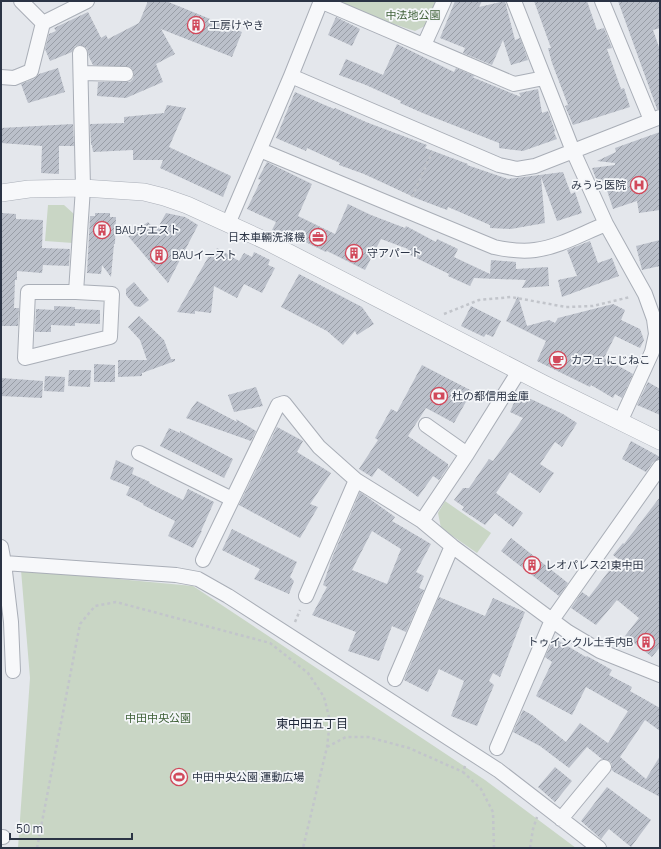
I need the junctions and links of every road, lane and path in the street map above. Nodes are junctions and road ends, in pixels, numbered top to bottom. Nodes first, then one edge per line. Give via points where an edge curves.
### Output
1 (21, 1) edge
2 (87, 1) edge
3 (321, 1) edge
4 (444, 1) edge
5 (514, 1) edge
6 (602, 1) edge
7 (43, 23) junction
8 (424, 45) junction
9 (80, 53) dead end
10 (81, 73) junction
11 (126, 74) dead end
12 (291, 76) junction
13 (1, 77) edge
14 (544, 78) junction
15 (655, 119) edge
16 (437, 139) junction
17 (260, 150) junction
18 (573, 150) junction
19 (83, 188) junction
20 (1, 193) edge
21 (406, 211) junction
22 (228, 224) junction
23 (606, 224) junction
24 (76, 292) junction
25 (645, 294) junction
26 (431, 326) junction
27 (518, 371) junction
28 (620, 422) junction
29 (426, 425) dead end
30 (660, 441) edge
31 (139, 453) dead end
32 (467, 454) junction
33 (660, 467) edge
34 (356, 480) junction
35 (232, 499) junction
36 (422, 521) junction
37 (452, 546) junction
38 (1, 547) edge
39 (203, 560) dead end
40 (4, 563) junction
41 (306, 596) joint
42 (552, 620) junction
43 (6, 622) edge
44 (289, 635) junction
45 (13, 671) dead end
46 (660, 675) edge
47 (395, 679) dead end
48 (327, 747) junction
49 (497, 748) dead end
50 (470, 752) junction
51 (604, 768) dead end
52 (463, 772) junction
53 (542, 804) junction
54 (562, 819) junction
55 (37, 848) edge
56 (303, 848) edge
57 (494, 848) edge
58 (530, 848) edge
59 (600, 848) edge

1 - 7 street
2 - 7 street
3 - 8 street
3 - 12 street
4 - 8 street
5 - 14 street
6 - 15 street
7 - 13 street via 30,71 14,78
8 - 14 street via 514,84
9 - 10 street
10 - 11 street
10 - 19 street
12 - 16 street
12 - 17 street
14 - 18 street
15 - 18 street
16 - 18 street via 499,165 518,169 535,166
16 - 21 path
17 - 21 street
17 - 22 street
18 - 23 street
19 - 20 street via 29,189
19 - 22 street via 144,192 187,205
19 - 24 street
21 - 23 street via 489,246 515,251 536,250 555,245
22 - 26 street
23 - 25 street
24 - 24 street via 112,294 110,337 25,358 28,292
25 - 26 path via 593,306 566,307 511,297 479,300 439,315
25 - 28 street via 654,319 656,334 652,352
26 - 27 street
27 - 28 street
27 - 32 street
28 - 30 street
29 - 32 street
31 - 35 street
32 - 36 street
33 - 42 street
34 - 35 street via 319,447 284,403 278,405
34 - 36 street
34 - 41 street
35 - 39 street
36 - 37 street
37 - 42 street
37 - 47 street
38 - 40 street
40 - 43 street
40 - 44 street via 176,575 198,579
41 - 44 path
42 - 46 street via 600,651
42 - 49 street
43 - 45 street
44 - 50 street
48 - 52 path via 346,737 368,737 409,748
48 - 55 path via 330,720 324,696 308,673 270,643 116,602 95,606 80,624
48 - 56 path
50 - 52 path
50 - 53 street
51 - 54 street
52 - 57 path via 481,789 493,812
53 - 54 street
53 - 58 path via 533,829
54 - 59 street

